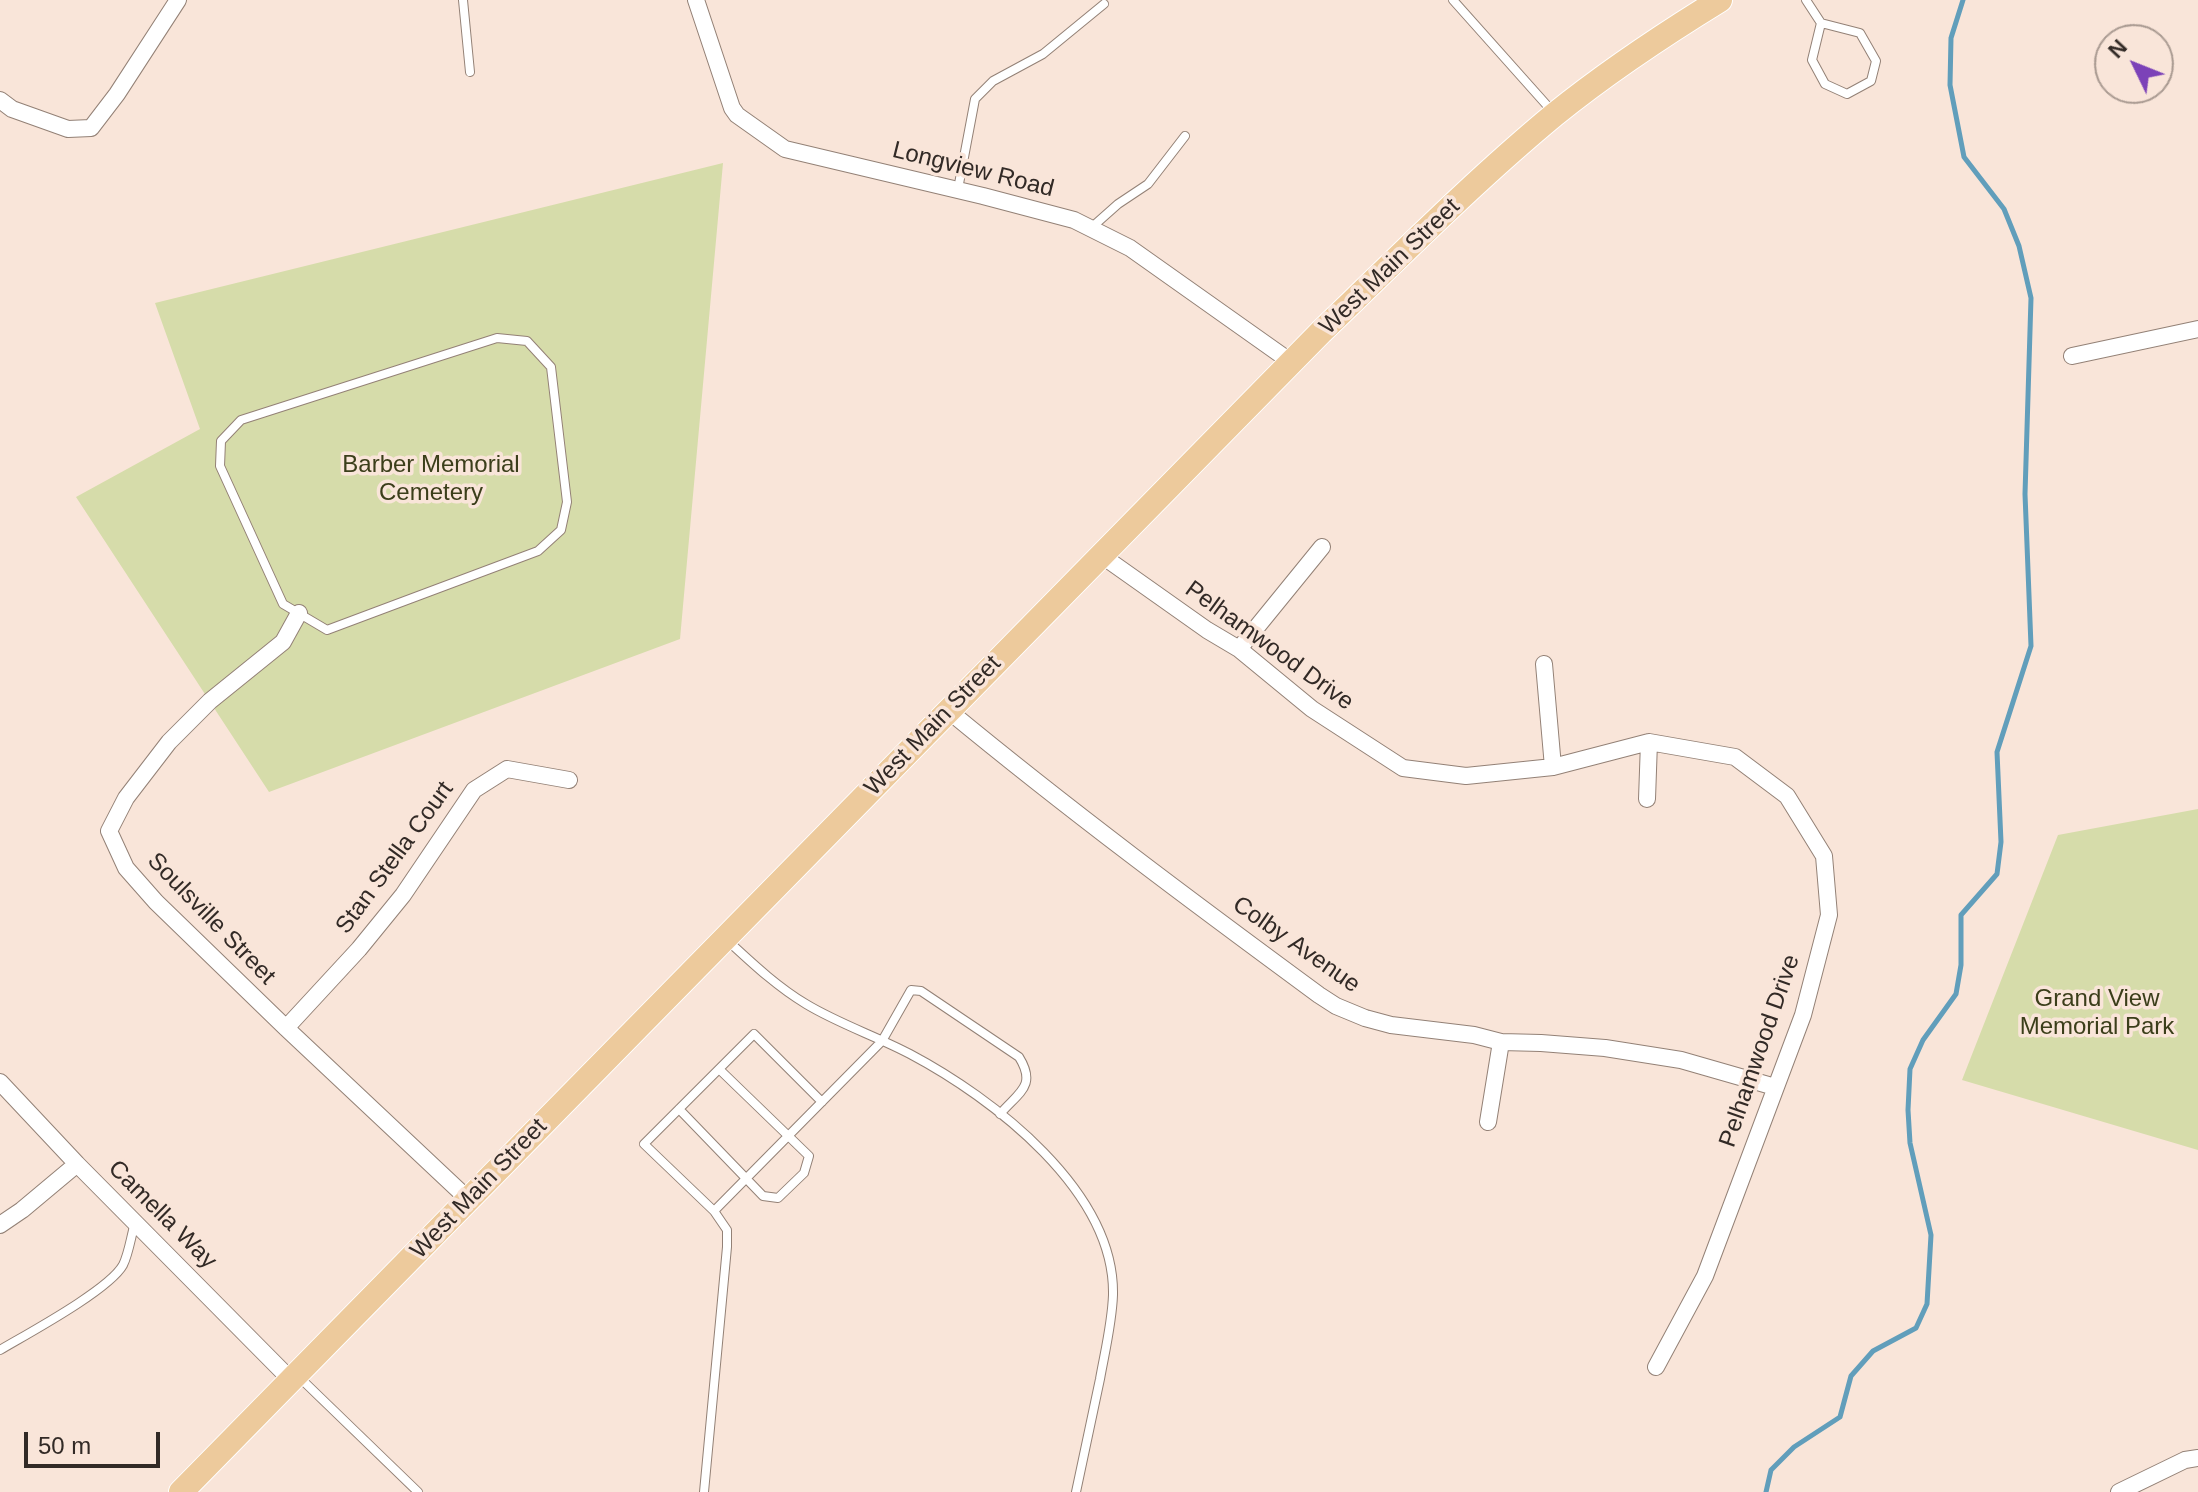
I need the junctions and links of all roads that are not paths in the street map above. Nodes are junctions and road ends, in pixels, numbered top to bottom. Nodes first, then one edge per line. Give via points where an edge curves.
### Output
1 (178, 0) edge
2 (463, 0) edge
3 (696, 0) edge
4 (1453, 0) edge
5 (1720, 0) edge
6 (1806, 0) edge
7 (1104, 4) dead end
8 (1821, 23) junction
9 (470, 72) dead end
10 (0, 100) edge
11 (1555, 114) junction
12 (1185, 136) dead end
13 (958, 190) junction
14 (1091, 228) junction
15 (2198, 329) edge
16 (2072, 356) dead end
17 (1291, 362) junction
18 (1322, 547) dead end
19 (1101, 555) junction
20 (299, 613) junction
21 (1239, 649) junction
22 (1544, 664) dead end
23 (949, 711) junction
24 (1649, 742) junction
25 (1553, 767) junction
26 (569, 780) dead end
27 (1647, 799) dead end
28 (725, 938) junction
29 (286, 1028) junction
30 (882, 1041) junction
31 (1501, 1042) junction
32 (719, 1069) junction
33 (1775, 1087) junction
34 (2, 1088) edge
35 (822, 1102) junction
36 (679, 1109) junction
37 (1000, 1114) junction
38 (1488, 1122) dead end
39 (788, 1137) junction
40 (77, 1164) junction
41 (746, 1179) junction
42 (469, 1200) junction
43 (714, 1211) junction
44 (135, 1223) junction
45 (0, 1225) edge
46 (0, 1350) edge
47 (1656, 1367) dead end
48 (294, 1377) junction
49 (2198, 1458) edge
50 (181, 1492) edge
51 (418, 1492) edge
52 (704, 1492) edge
53 (1076, 1492) edge
54 (2119, 1492) edge

1 - 10 street via 91,128 68,129
2 - 9 lane
3 - 13 street, Longview Road via 737,115 785,149
4 - 11 lane
5 - 11 main road, West Main Street
6 - 8 lane
7 - 13 lane via 1043,54 993,81 975,99
8 - 8 lane via 1812,60 1825,84 1847,94 1871,81 1876,61 1860,33
11 - 17 main road, West Main Street
12 - 14 lane via 1148,184
13 - 14 street, Longview Road
14 - 17 street, Longview Road via 1130,248
15 - 16 street
17 - 19 main road, West Main Street
18 - 21 street
19 - 21 street, Pelhamwood Drive
19 - 23 main road, West Main Street
20 - 20 lane via 283,604 220,466 221,441 241,420 497,338 527,341 551,367 567,502 561,530 538,551 327,630
20 - 29 street, Soulsville Street via 283,642 169,742 126,798 109,831 126,868 156,902
21 - 25 street, Pelhamwood Drive via 1312,709 1403,768 1466,776
22 - 25 street
23 - 28 main road, West Main Street
23 - 31 street, Colby Avenue via 1328,1001 1391,1025
24 - 25 street, Pelhamwood Drive
24 - 27 street
24 - 33 street, Pelhamwood Drive via 1735,757 1787,796 1824,856 1829,915 1803,1015
26 - 29 street, Stan Stella Court via 507,769 474,790 403,895
28 - 30 lane via 787,993
28 - 42 main road, West Main Street
29 - 42 street, Soulsville Street
30 - 35 lane
30 - 37 lane via 953,1080
30 - 37 lane via 911,990 921,991 1019,1057 1028,1071 1027,1084
31 - 33 street, Colby Avenue via 1605,1048 1681,1060
31 - 38 street
32 - 35 lane via 754,1034
32 - 36 lane
32 - 39 lane
33 - 47 street, Pelhamwood Drive via 1705,1276
34 - 40 street, Camella Way
35 - 39 lane
36 - 41 lane
36 - 43 lane via 644,1144
37 - 53 lane via 1079,1192 1110,1267 1108,1337
39 - 41 lane
39 - 41 lane via 809,1156 804,1173 778,1198 763,1196
40 - 44 street, Camella Way
40 - 45 street
41 - 43 lane
42 - 48 main road, West Main Street
43 - 52 lane via 727,1230 727,1247
44 - 46 lane via 123,1265 113,1277
44 - 48 street, Camella Way
48 - 50 main road, West Main Street
48 - 51 lane
49 - 54 street

